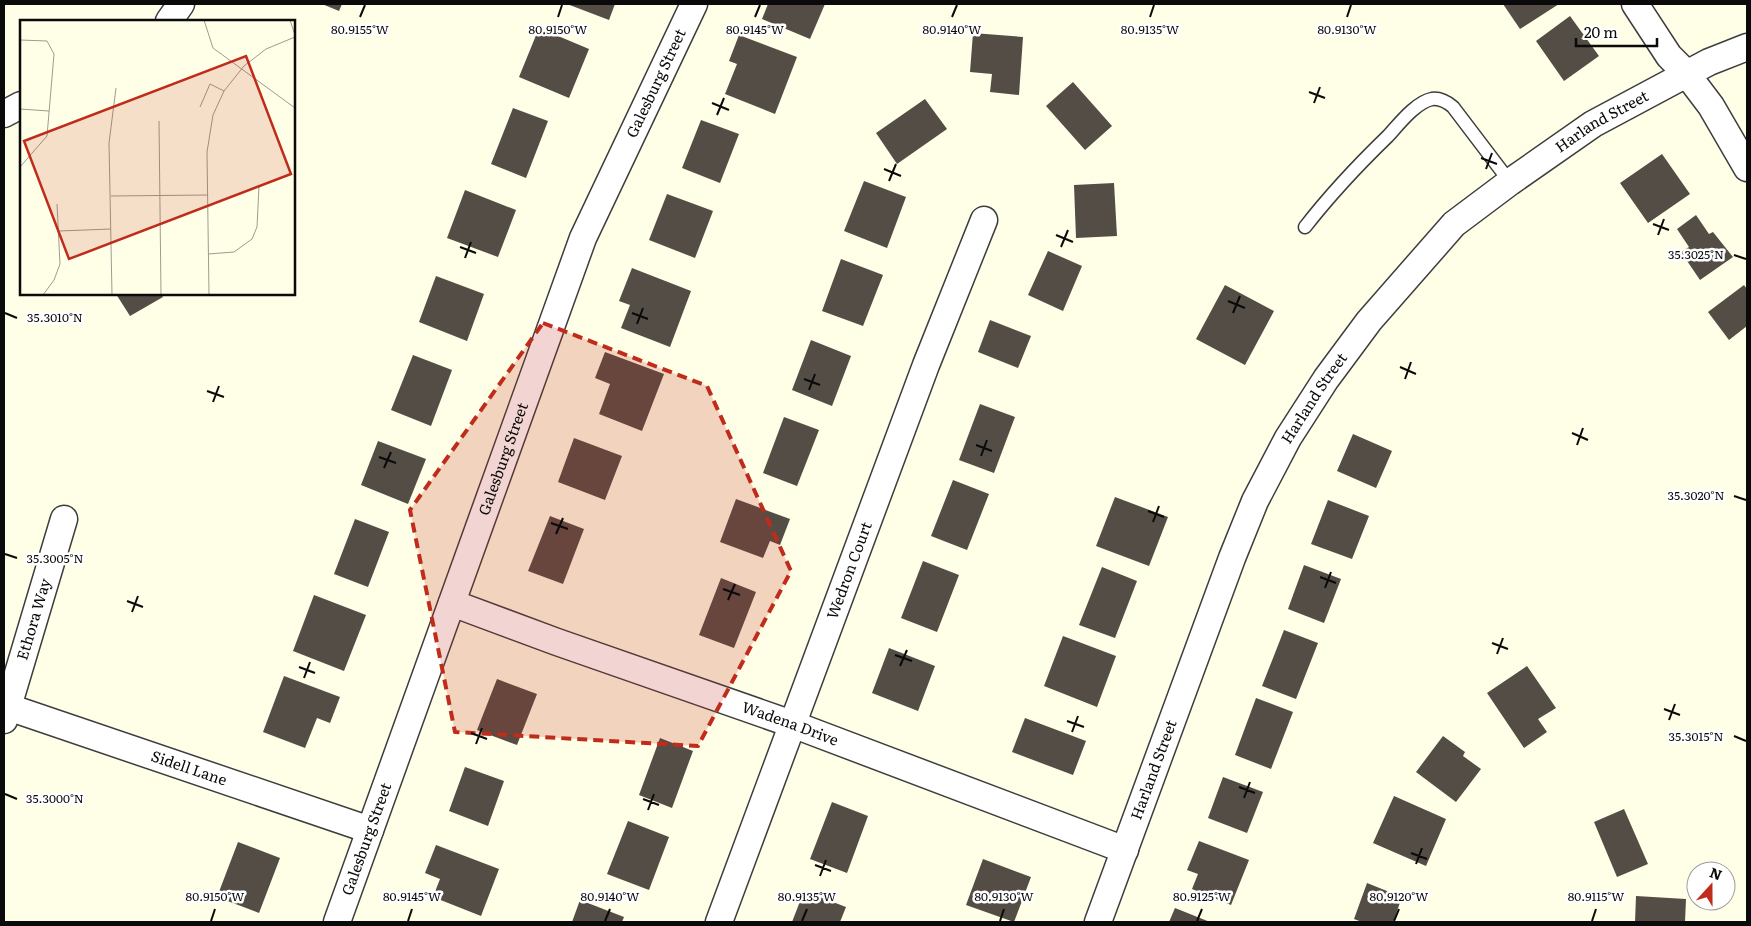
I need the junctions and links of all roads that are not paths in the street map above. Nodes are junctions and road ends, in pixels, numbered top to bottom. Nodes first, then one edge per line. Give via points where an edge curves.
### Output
1 (182, 4) edge
2 (694, 4) edge
3 (1635, 4) edge
4 (170, 20) edge
5 (1747, 47) edge
6 (1686, 74) junction
7 (20, 106) edge
8 (4, 114) edge
9 (1747, 168) edge
10 (1510, 182) junction
11 (984, 220) dead end
12 (1305, 227) dead end
13 (64, 519) dead end
14 (452, 602) junction
15 (6, 714) edge
16 (792, 724) junction
17 (370, 830) junction
18 (1125, 850) junction
19 (337, 922) edge
20 (719, 922) edge
21 (1098, 922) edge

1 - 4 street
2 - 14 street, Galesburg Street via 583,238
3 - 6 street via 1668,56
5 - 6 street, Harland Street
6 - 9 street via 1711,106
6 - 10 street, Harland Street via 1593,124
7 - 8 street
10 - 12 lane via 1453,107 1446,101 1432,100 1416,107 1332,193
10 - 18 street, Harland Street via 1454,224 1369,321 1288,438 1256,500 1232,558
11 - 16 street, Wedron Court via 926,365
13 - 15 street, Ethora Way
14 - 16 street, Wadena Drive
14 - 17 street, Galesburg Street
15 - 17 street, Sidell Lane
16 - 18 street, Wadena Drive
16 - 20 street, Wedron Court
17 - 19 street, Galesburg Street
18 - 21 street, Harland Street

